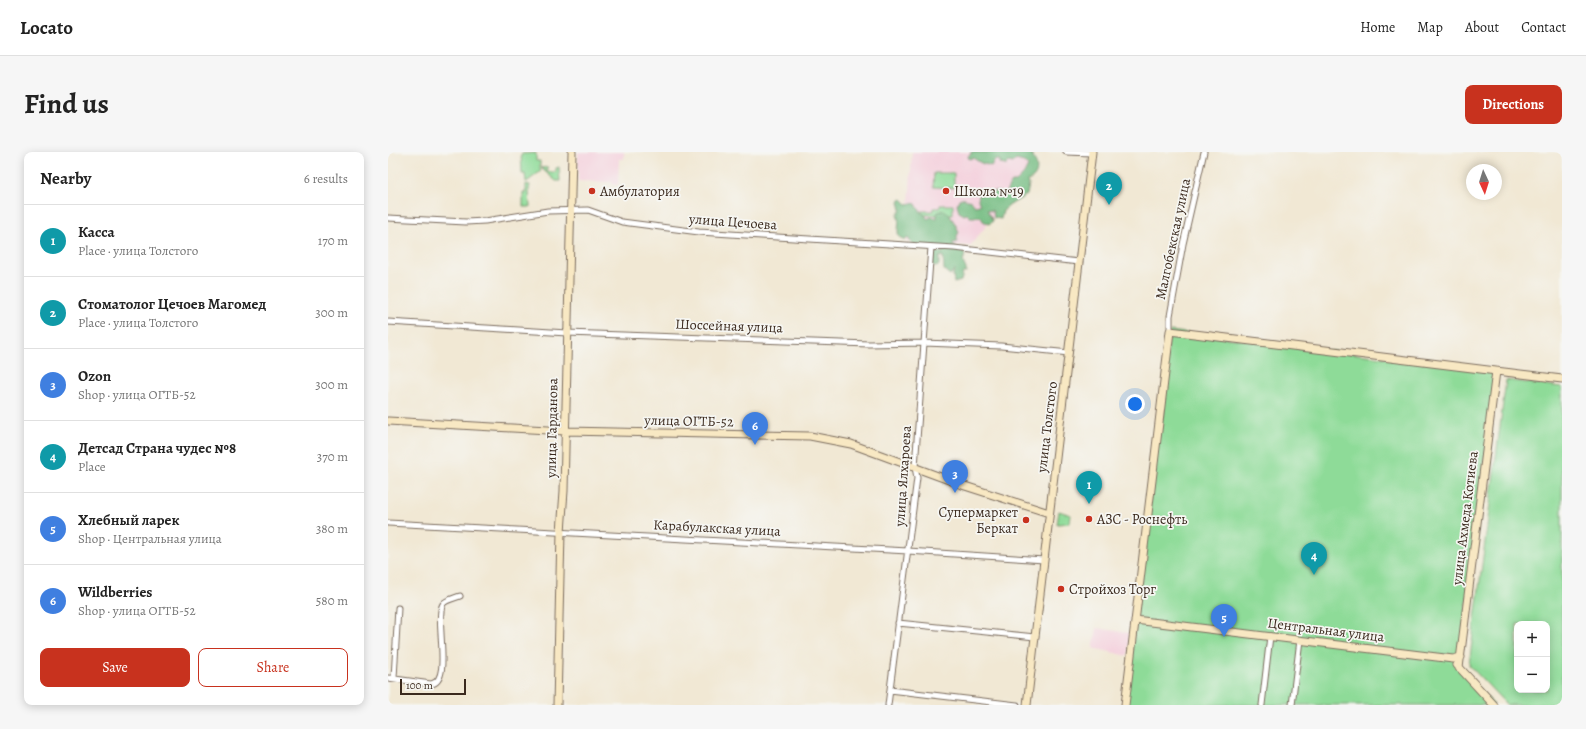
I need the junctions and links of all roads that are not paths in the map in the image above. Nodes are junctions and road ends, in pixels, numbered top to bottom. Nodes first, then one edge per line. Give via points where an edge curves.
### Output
1 (572, 152) edge
2 (1066, 152) edge
3 (1092, 152) edge
4 (1204, 152) edge
5 (570, 210) junction
6 (388, 218) edge
7 (931, 247) junction
8 (1079, 262) junction
9 (388, 322) edge
10 (1170, 331) junction
11 (567, 333) junction
12 (924, 343) junction
13 (1068, 353) junction
14 (1496, 371) junction
15 (1562, 379) edge
16 (388, 421) edge
17 (566, 431) junction
18 (915, 468) junction
19 (1049, 513) junction
20 (388, 523) edge
21 (561, 532) junction
22 (908, 551) junction
23 (1044, 560) junction
24 (460, 596) dead end
25 (398, 608) dead end
26 (1135, 620) junction
27 (898, 623) junction
28 (1270, 636) junction
29 (1035, 637) junction
30 (1300, 640) junction
31 (1461, 657) junction
32 (1451, 659) junction
33 (1459, 668) junction
34 (391, 678) edge
35 (890, 690) junction
36 (557, 705) edge
37 (888, 705) edge
38 (1017, 705) edge
39 (1026, 705) edge
40 (1125, 705) edge
41 (1262, 705) edge
42 (1292, 705) edge
43 (1494, 705) edge

1 - 5 street, улица Гарданова
2 - 3 street
3 - 8 street, улица Толстого
4 - 10 street, Малгобекская улица via 1183,244 1170,316
5 - 6 street, улица Цечоева via 548,211 485,222
5 - 7 street, улица Цечоева via 588,210 622,222 643,226 699,232
5 - 11 street, улица Гарданова
7 - 8 street, улица Цечоева
7 - 12 street, улица Ялхароева
8 - 13 street, улица Толстого
9 - 11 street, Шоссейная улица
10 - 14 street
10 - 26 street
11 - 12 street, Шоссейная улица via 870,344
11 - 17 street, улица Гарданова
12 - 13 street, Шоссейная улица via 1001,346
12 - 18 street, улица Ялхароева
13 - 19 street, улица Толстого
14 - 15 street
14 - 31 street, улица Ахмеда Котиева
16 - 17 street, улица ОГТБ-52
17 - 18 street, улица ОГТБ-52 via 810,436 851,444
17 - 21 street, улица Гарданова
18 - 19 street, улица ОГТБ-52
18 - 22 street, улица Ялхароева via 917,478
19 - 23 street, улица Толстого
20 - 21 street, Карабулакская улица
21 - 22 street, Карабулакская улица
21 - 36 street, улица Гарданова
22 - 23 street, Карабулакская улица
22 - 27 street, улица Ялхароева
23 - 29 street, улица Толстого
24 - 34 street via 444,602 442,606 441,666 437,681 431,684
25 - 34 street
26 - 28 street, Центральная улица
26 - 40 street
27 - 29 street
27 - 35 street, улица Ялхароева
28 - 30 street, Центральная улица
28 - 41 street
29 - 39 street, улица Толстого
30 - 32 street, Центральная улица
30 - 42 street
31 - 32 street, Центральная улица
31 - 33 street, улица Ахмеда Котиева
32 - 33 street
33 - 43 street
35 - 37 street, улица Ялхароева
35 - 38 street

